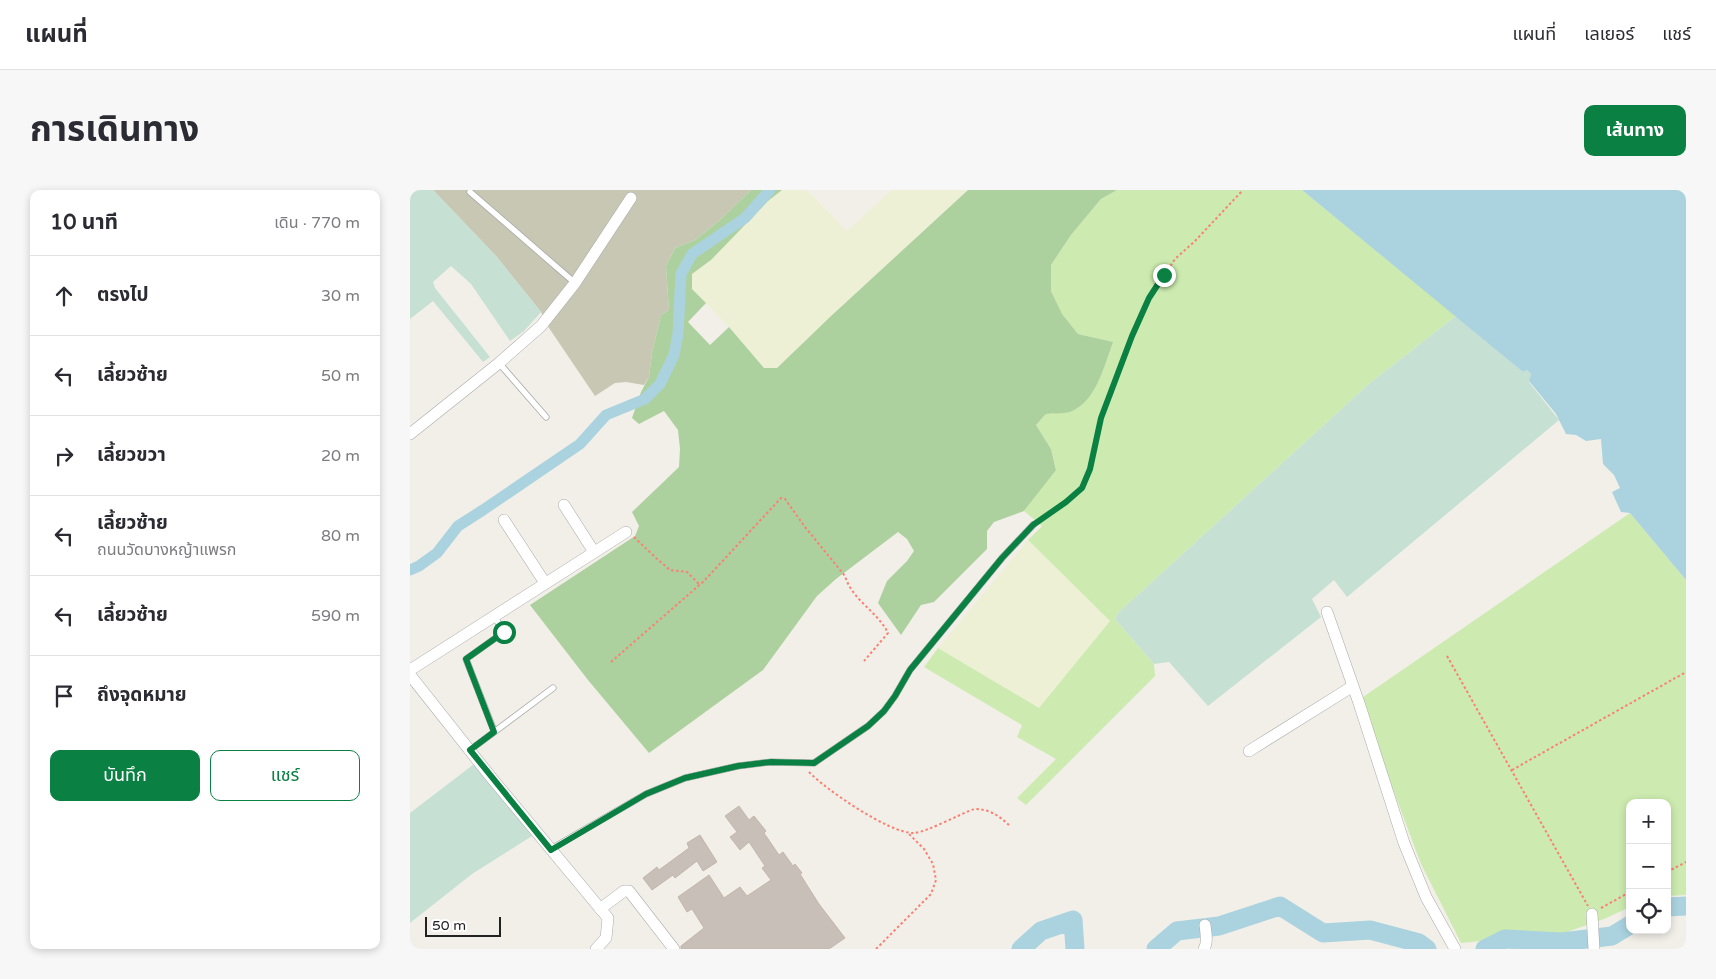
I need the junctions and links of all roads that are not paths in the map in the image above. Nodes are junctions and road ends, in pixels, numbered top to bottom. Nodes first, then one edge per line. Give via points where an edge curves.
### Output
1 (470, 192) dead end
2 (631, 198) dead end
3 (575, 283) junction
4 (499, 363) junction
5 (546, 417) dead end
6 (410, 434) edge
7 (564, 505) dead end
8 (504, 520) dead end
9 (1033, 525) road end
10 (626, 532) road end
11 (594, 552) junction
12 (545, 583) junction
13 (1327, 612) dead end
14 (494, 616) junction
15 (410, 670) edge
16 (412, 683) edge
17 (1353, 686) junction
18 (553, 688) dead end
19 (494, 732) junction
20 (470, 750) junction
21 (1249, 751) dead end
22 (551, 850) junction
23 (600, 909) junction
24 (1593, 918) road end
25 (1205, 926) dead end
26 (1205, 944) edge
27 (596, 949) edge
28 (674, 949) edge
29 (1455, 949) edge
30 (1594, 949) edge

1 - 3 lane
2 - 3 street
3 - 4 street via 541,326
4 - 5 lane
4 - 6 street
7 - 11 street
8 - 12 street
9 - 22 lane via 910,670 884,711 814,763 771,762 685,778 646,794
10 - 11 street
11 - 12 street
12 - 14 street
13 - 17 street
14 - 15 street
14 - 19 lane via 504,632 466,659
16 - 20 street
17 - 21 street
17 - 29 street via 1404,843 1426,897
18 - 19 lane
19 - 20 lane
20 - 22 street
22 - 23 street
23 - 27 street via 608,918 606,938
23 - 28 street via 629,890
24 - 30 street
25 - 26 street

